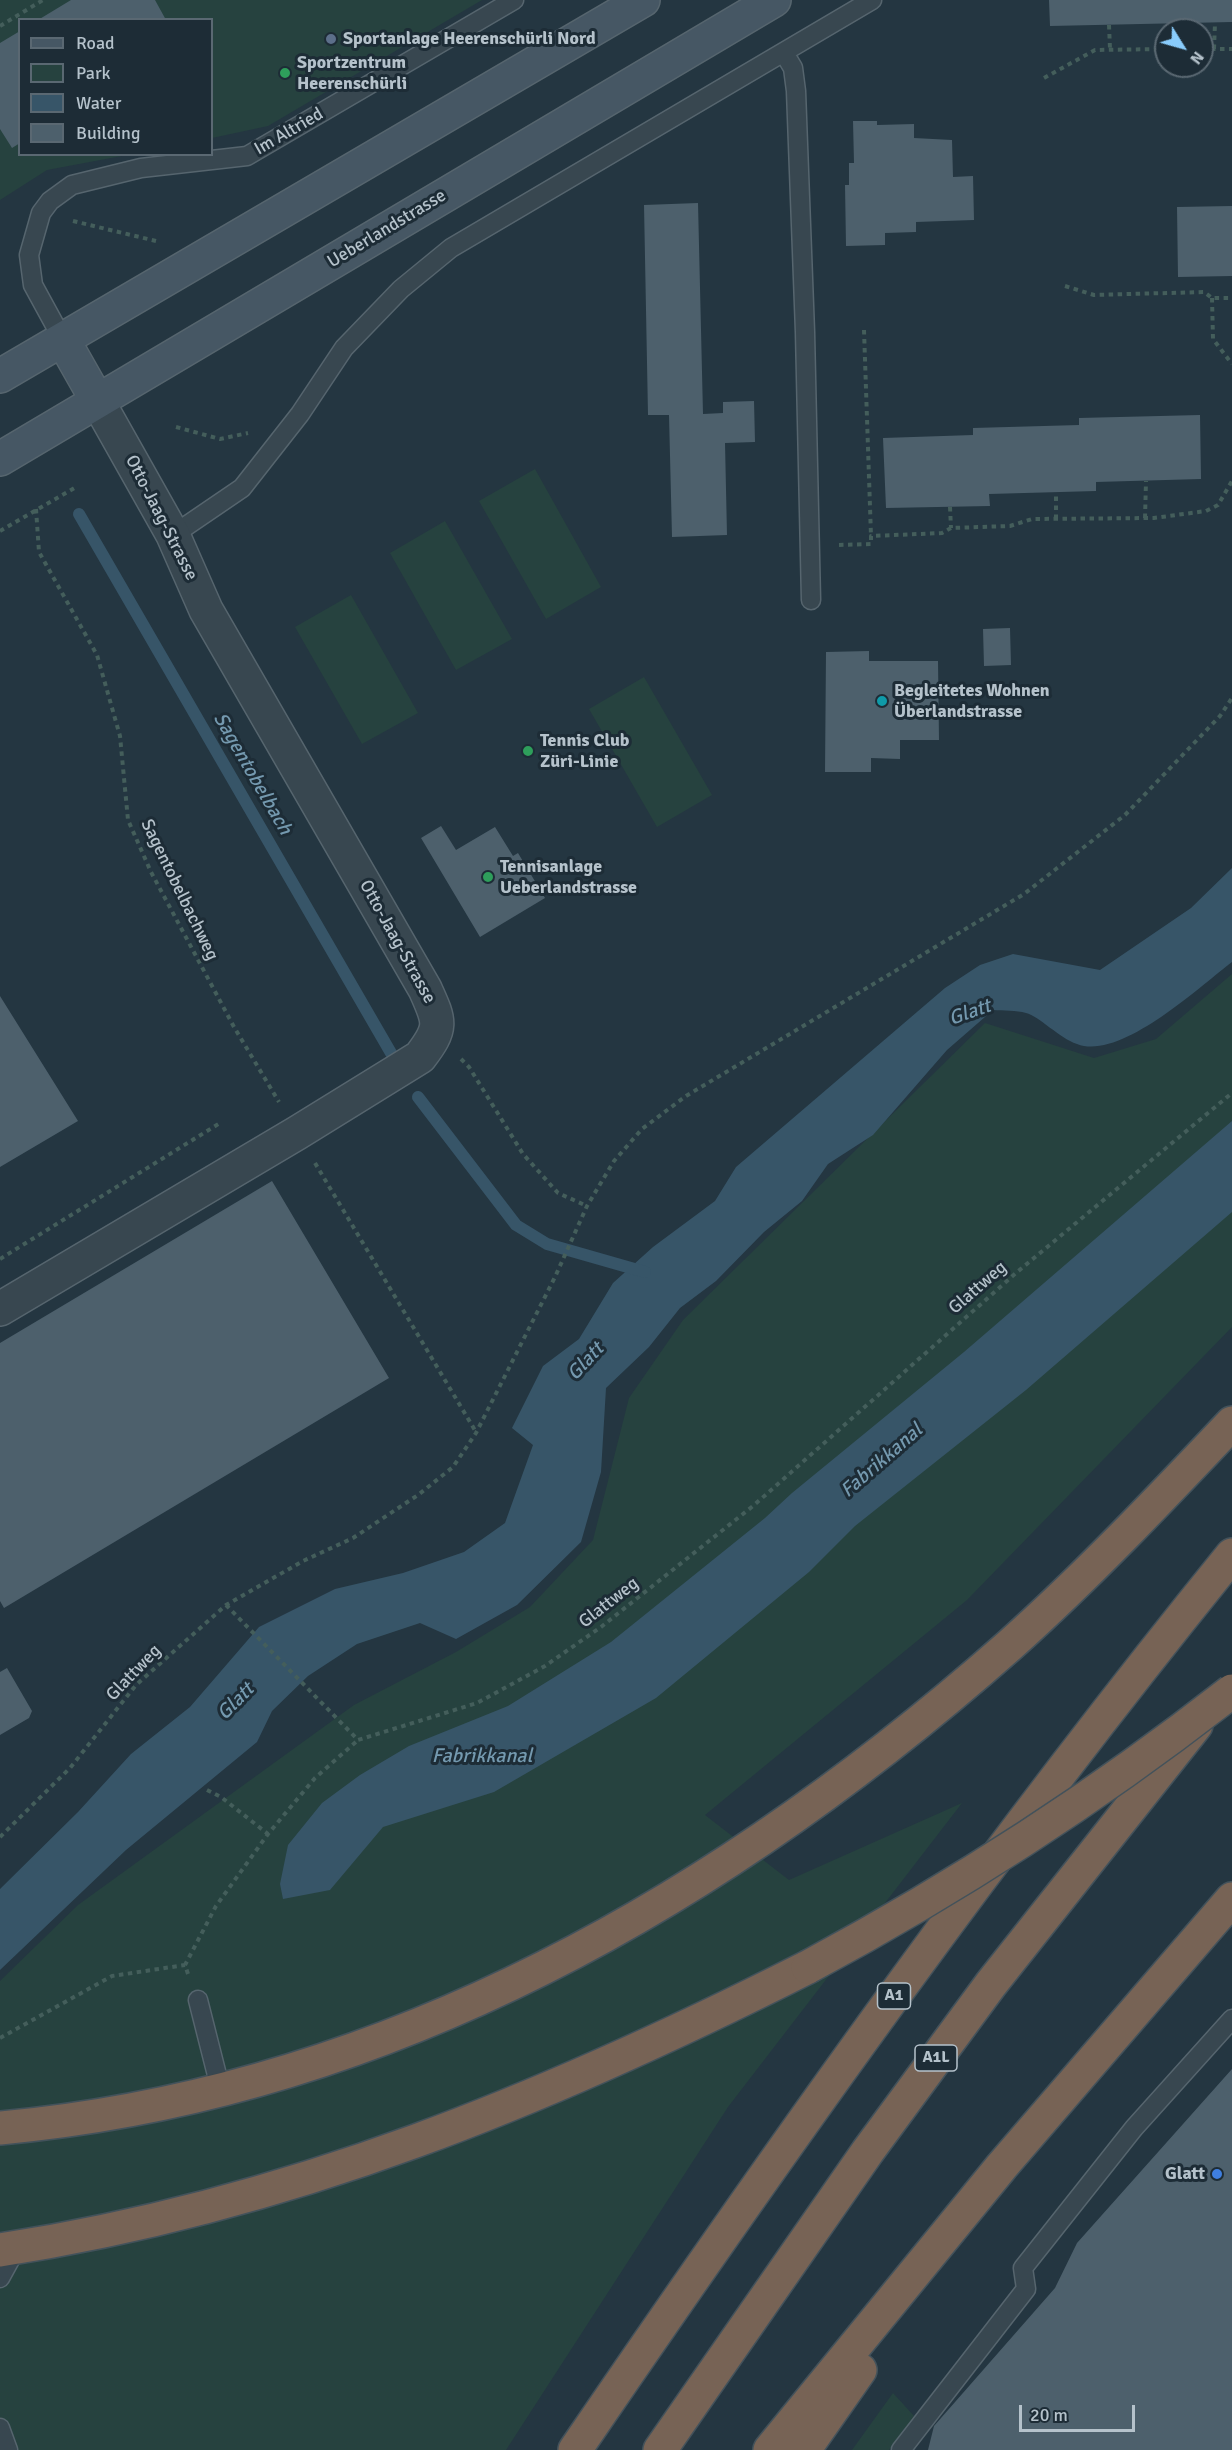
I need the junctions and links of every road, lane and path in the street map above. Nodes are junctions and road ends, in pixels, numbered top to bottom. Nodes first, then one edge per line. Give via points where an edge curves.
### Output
1 (43, 0) edge
2 (514, 0) edge
3 (643, 0) edge
4 (774, 0) edge
5 (872, 0) edge
6 (1215, 23) dead end
7 (1109, 25) dead end
8 (0, 26) edge
9 (1232, 48) edge
10 (1110, 49) junction
11 (1154, 49) edge
12 (1214, 49) joint
13 (784, 53) junction
14 (1044, 78) dead end
15 (41, 213) junction
16 (166, 244) dead end
17 (1065, 286) dead end
18 (1212, 298) junction
19 (1232, 298) edge
20 (864, 330) dead end
21 (63, 340) junction
22 (1232, 364) edge
23 (0, 376) edge
24 (97, 400) junction
25 (300, 414) junction
26 (176, 427) dead end
27 (0, 459) edge
28 (1146, 481) dead end
29 (1232, 481) edge
30 (76, 487) dead end
31 (1056, 492) dead end
32 (950, 507) dead end
33 (36, 509) junction
34 (1145, 518) junction
35 (1056, 519) junction
36 (951, 528) junction
37 (0, 531) edge
38 (173, 535) junction
39 (871, 536) junction
40 (810, 546) junction
41 (811, 600) dead end
42 (1232, 698) edge
43 (434, 1038) junction
44 (1232, 1093) edge
45 (220, 1123) dead end
46 (297, 1133) junction
47 (587, 1206) junction
48 (0, 1259) edge
49 (0, 1309) edge
50 (1232, 1423) edge
51 (476, 1433) junction
52 (1232, 1555) edge
53 (226, 1605) junction
54 (1232, 1681) edge
55 (1232, 1691) edge
56 (358, 1740) junction
57 (207, 1790) dead end
58 (268, 1834) junction
59 (0, 1837) edge
60 (1232, 1899) edge
61 (185, 1965) junction
62 (198, 2000) joint
63 (1232, 2019) edge
64 (0, 2038) edge
65 (221, 2091) junction
66 (0, 2128) edge
67 (1002, 2166) junction
68 (8, 2249) edge
69 (0, 2278) edge
70 (0, 2428) edge
71 (9, 2450) edge
72 (575, 2450) edge
73 (660, 2450) edge
74 (770, 2450) edge
75 (804, 2450) edge
76 (901, 2450) edge

1 - 8 path
2 - 15 lane, Im Altried via 247,156 141,168 72,185
3 - 21 main road
4 - 24 main road, Ueberlandstrasse
5 - 13 lane
6 - 12 path
7 - 10 path
9 - 12 path
10 - 11 path
10 - 14 path via 1095,50
13 - 25 lane via 451,248 401,289 344,348
13 - 40 lane via 793,68 796,91
15 - 16 path
15 - 21 lane, Im Altried via 29,255 33,285
17 - 18 path via 1094,295 1204,292
18 - 19 path
18 - 22 path via 1213,339
20 - 39 path
21 - 23 main road
21 - 24 main road
24 - 27 main road, Ueberlandstrasse
24 - 38 street, Otto-Jaag-Strasse
25 - 26 path via 266,429 220,439
25 - 38 lane via 242,488
28 - 34 path
29 - 34 path via 1218,505 1206,511
30 - 33 path
31 - 35 path
32 - 36 path
33 - 37 path
33 - 46 path, Sagentobelbachweg via 39,552 98,655 120,736 128,820 151,872 234,1027
34 - 35 path
35 - 36 path via 1032,519 1010,526
36 - 39 path via 942,533
38 - 43 street, Otto-Jaag-Strasse via 206,610 425,988 438,1018
39 - 40 path via 871,544
40 - 41 lane
42 - 47 path, Glattweg via 1220,716 1125,815 1024,894 686,1096 642,1129 614,1161
43 - 46 street via 420,1057
43 - 47 path via 470,1067 523,1154 558,1193
44 - 56 path, Glattweg via 1016,1273 753,1506 601,1627 545,1666 477,1703
45 - 48 path
46 - 49 street
46 - 51 path, Sagentobelbachweg
47 - 51 path, Glattweg
50 - 65 highway via 1012,1643 934,1710 771,1833 613,1932 501,1990 373,2043
51 - 53 path, Glattweg via 453,1467 418,1495 353,1539 303,1561
52 - 72 highway, A1 via 1060,1772 923,1956 808,2114
53 - 56 path
53 - 59 path, Glattweg via 136,1685 70,1767
54 - 73 highway, A1L via 991,1984 868,2151
55 - 68 highway, bridge via 1021,1844 935,1897 808,1967 565,2084 386,2153 271,2190 93,2234
56 - 58 path via 315,1778
57 - 58 path
58 - 61 path via 216,1906
60 - 67 highway
61 - 62 path
61 - 64 path via 112,1976
62 - 65 lane
63 - 76 lane via 1134,2128 1023,2268 1026,2289
65 - 66 highway via 105,2115
67 - 74 highway
67 - 75 highway
68 - 69 lane
70 - 71 lane

